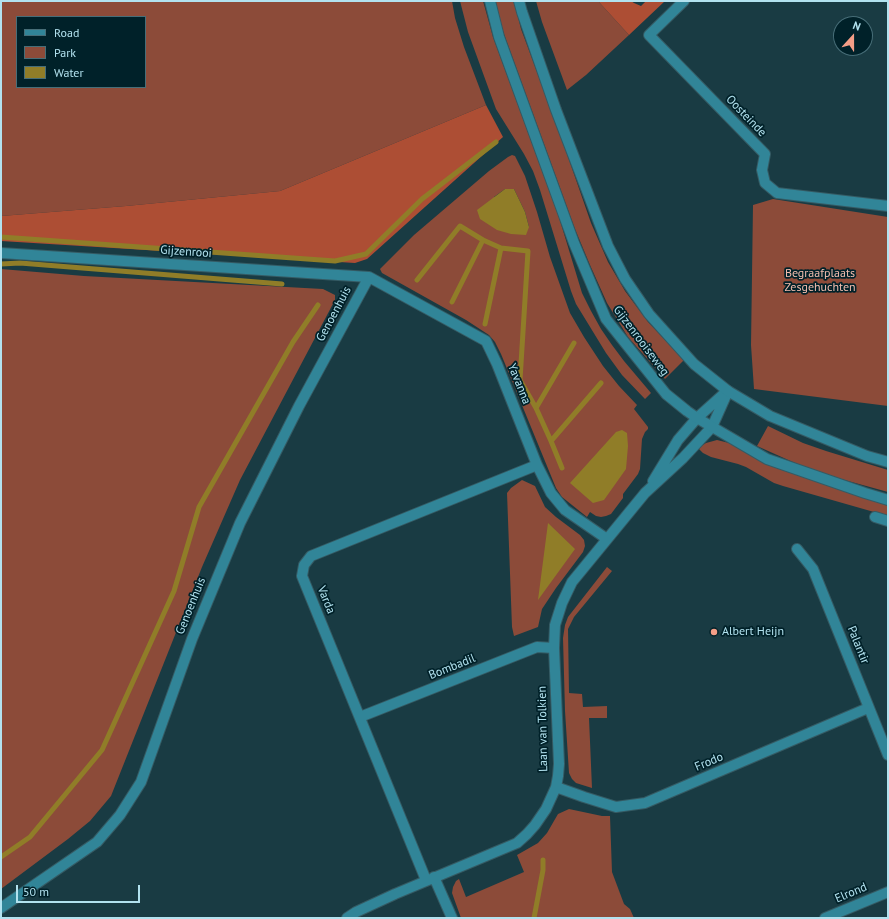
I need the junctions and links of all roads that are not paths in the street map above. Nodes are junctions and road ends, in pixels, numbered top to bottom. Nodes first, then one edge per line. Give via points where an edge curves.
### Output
1 (490, 1) edge
2 (520, 1) edge
3 (684, 1) edge
4 (888, 206) edge
5 (1, 253) edge
6 (369, 277) junction
7 (728, 391) junction
8 (698, 418) junction
9 (712, 427) junction
10 (888, 462) edge
11 (537, 465) junction
12 (645, 493) junction
13 (888, 500) edge
14 (875, 517) dead end
15 (888, 521) edge
16 (607, 539) junction
17 (797, 549) dead end
18 (554, 648) junction
19 (868, 708) junction
20 (360, 717) junction
21 (888, 755) edge
22 (556, 787) junction
23 (430, 879) junction
24 (888, 892) edge
25 (1, 908) edge
26 (347, 918) edge
27 (452, 918) edge
28 (825, 918) edge

1 - 8 street, Gijzenrooiseweg via 501,44 574,243 606,319 666,394
2 - 7 street, Gijzenrooiseweg via 556,110 608,246 624,279 649,314 688,358
3 - 4 street, Oosteinde via 650,35 765,154 762,170 765,183 777,193
5 - 6 street, Gijzenrooi
6 - 11 street, Yavanna via 486,341
6 - 25 street, Genoenhuis via 299,406 240,523 192,639 141,782 120,815 97,842
7 - 8 street, Laan van Tolkien
7 - 9 street, Laan van Tolkien
7 - 10 street, Gijzenrooiseweg via 770,416 867,456
8 - 9 street, Gijzenrooiseweg
8 - 12 street, Laan van Tolkien via 678,440
9 - 12 street, Laan van Tolkien
9 - 13 street, Gijzenrooiseweg via 768,459
11 - 16 street, Yavanna via 551,493 566,510
11 - 20 street, Varda via 311,556 304,565 302,576
12 - 16 street, Laan van Tolkien
14 - 15 street
16 - 18 street, Laan van Tolkien via 572,582 555,624
17 - 19 street, Palantir via 813,569
18 - 20 street, Bombadil via 537,647
18 - 22 street, Laan van Tolkien via 558,764
19 - 21 street, Palantir
19 - 22 street, Frodo via 645,803 616,807
20 - 23 street, Varda
22 - 23 street, Laan van Tolkien via 542,816 517,843
23 - 26 street, Laan van Tolkien
23 - 27 street, Varda
24 - 28 street, Elrond

